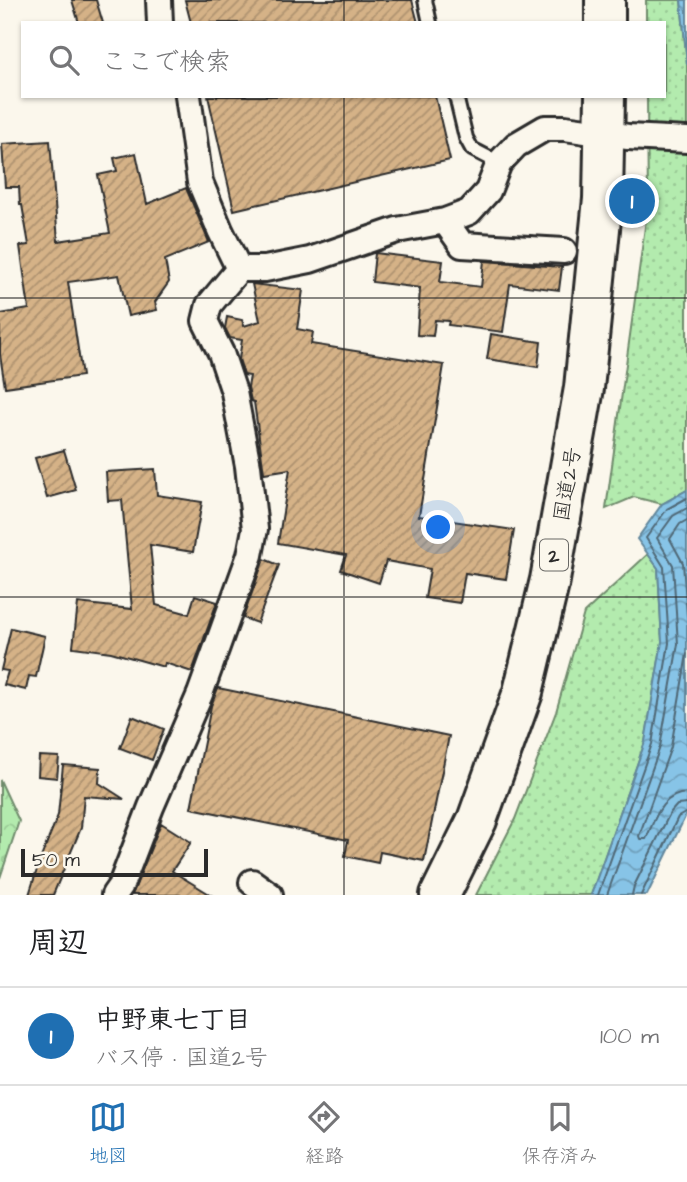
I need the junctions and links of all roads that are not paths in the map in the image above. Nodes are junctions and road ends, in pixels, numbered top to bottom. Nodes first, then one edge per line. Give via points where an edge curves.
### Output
1 (159, 0) edge
2 (425, 0) edge
3 (605, 0) edge
4 (160, 21) edge
5 (430, 21) edge
6 (605, 21) edge
7 (188, 98) edge
8 (456, 98) edge
9 (606, 98) edge
10 (617, 136) junction
11 (687, 140) edge
12 (499, 163) junction
13 (445, 220) junction
14 (564, 251) dead end
15 (239, 269) junction
16 (114, 895) edge
17 (440, 895) edge

1 - 4 street
2 - 5 lane
3 - 6 highway
7 - 15 street via 200,182
8 - 12 lane via 472,149
9 - 10 highway, 国道2号 / 2
10 - 11 street
10 - 12 street via 545,128 516,145
10 - 17 highway, 国道2号 / 2 via 603,199 584,388 550,580 523,692 477,820
12 - 13 street via 488,191 469,212
13 - 14 street via 462,245
13 - 15 street via 397,230 310,260
15 - 16 street via 209,305 205,321 234,392 255,529 250,555 200,694

